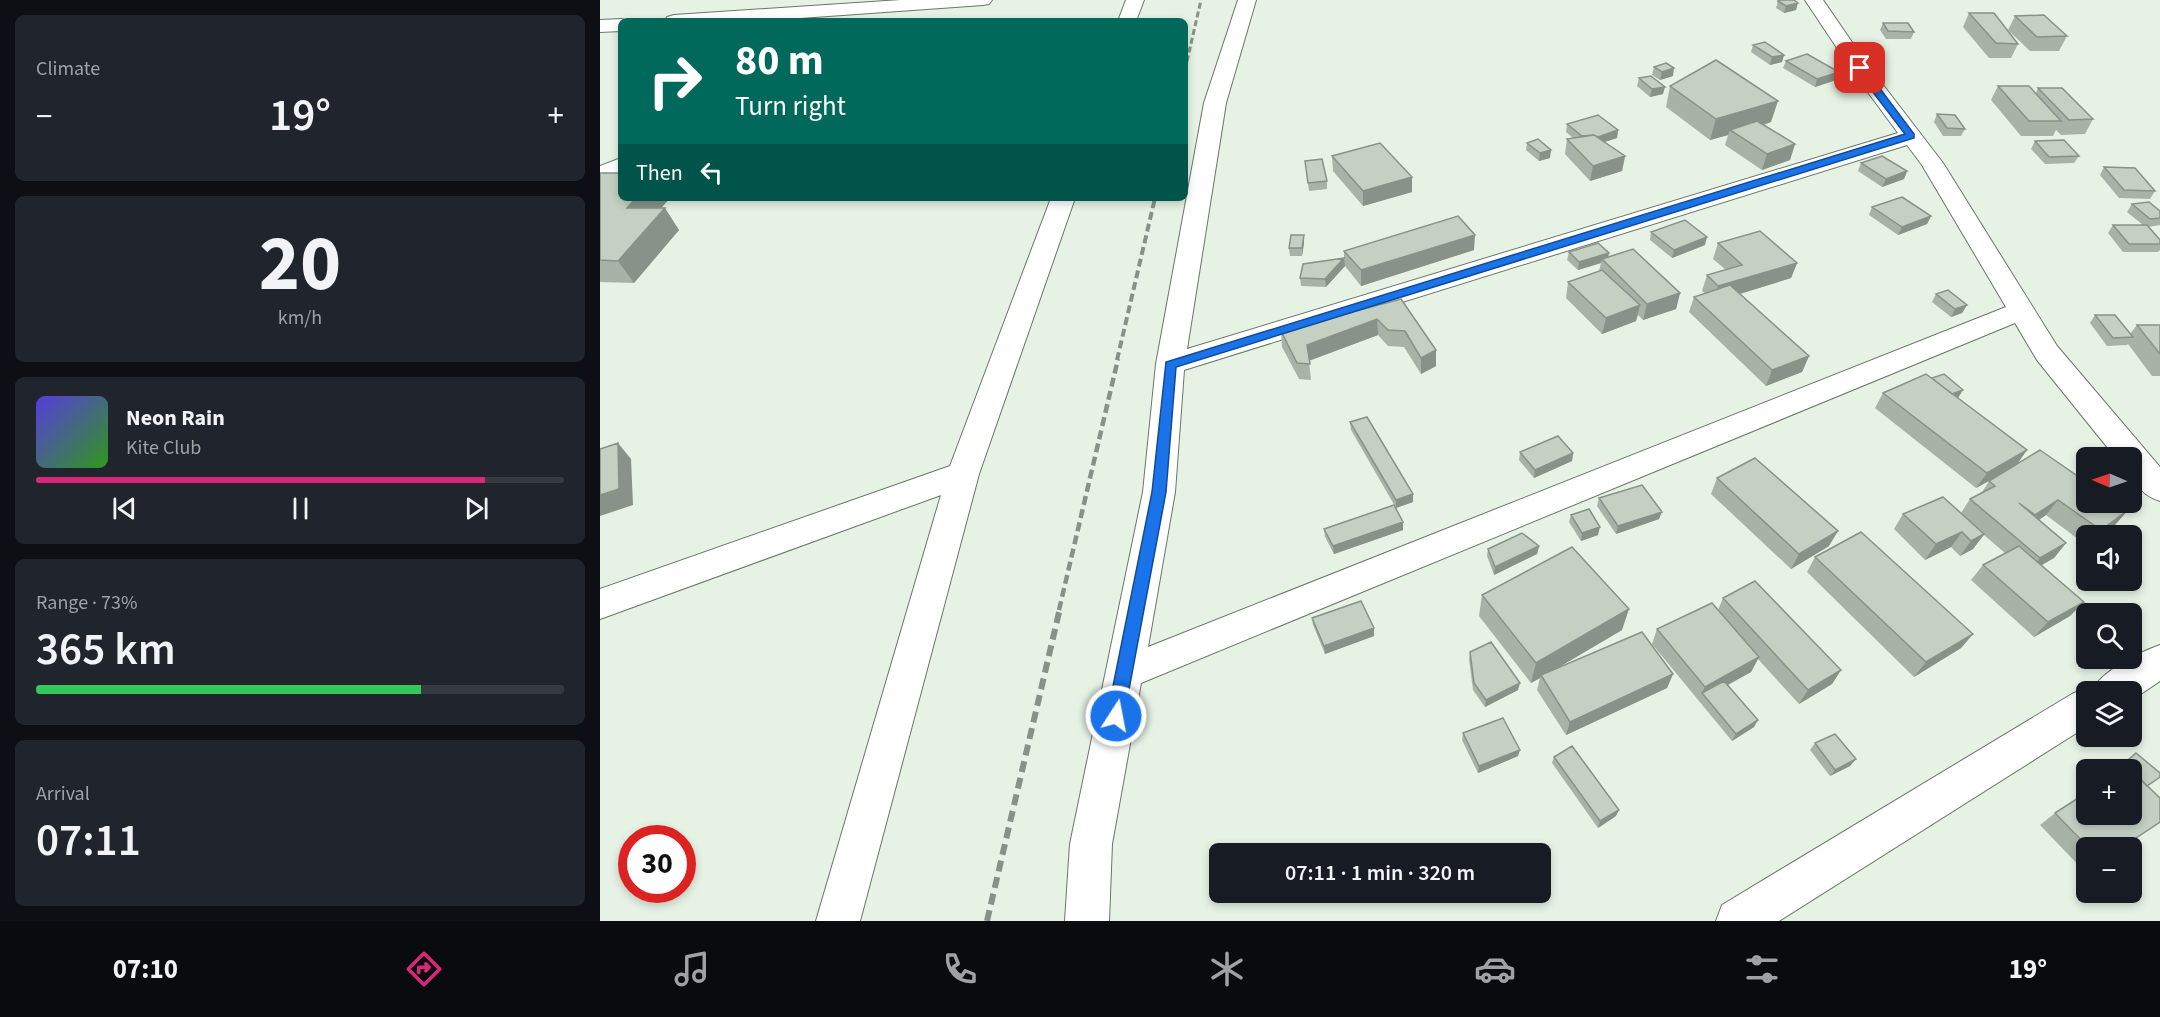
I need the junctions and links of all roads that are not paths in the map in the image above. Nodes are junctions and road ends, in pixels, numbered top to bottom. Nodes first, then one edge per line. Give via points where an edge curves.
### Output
1 (982, 0) edge
2 (1135, 0) edge
3 (1247, 0) edge
4 (1814, 0) edge
5 (903, 6) junction
6 (720, 18) edge
7 (889, 18) edge
8 (1128, 18) edge
9 (618, 25) edge
10 (600, 26) edge
11 (1911, 136) junction
12 (618, 166) edge
13 (600, 174) edge
14 (1062, 201) edge
15 (2021, 311) junction
16 (1170, 364) junction
17 (963, 474) junction
18 (2160, 489) edge
19 (600, 604) edge
20 (2155, 671) edge
21 (1124, 673) junction
22 (2134, 681) edge
23 (2076, 712) edge
24 (838, 921) edge
25 (1087, 921) edge
26 (1738, 921) edge

1 - 5 street
2 - 8 street
3 - 16 street via 1215,103
4 - 11 street
5 - 6 street
5 - 7 street
9 - 10 street
11 - 15 street via 1932,163
11 - 16 street
12 - 13 street
14 - 17 street
15 - 18 street via 2047,353
15 - 21 street
16 - 21 street via 1159,492
17 - 19 street
17 - 24 street
20 - 22 street
21 - 25 street via 1091,844
23 - 26 street

